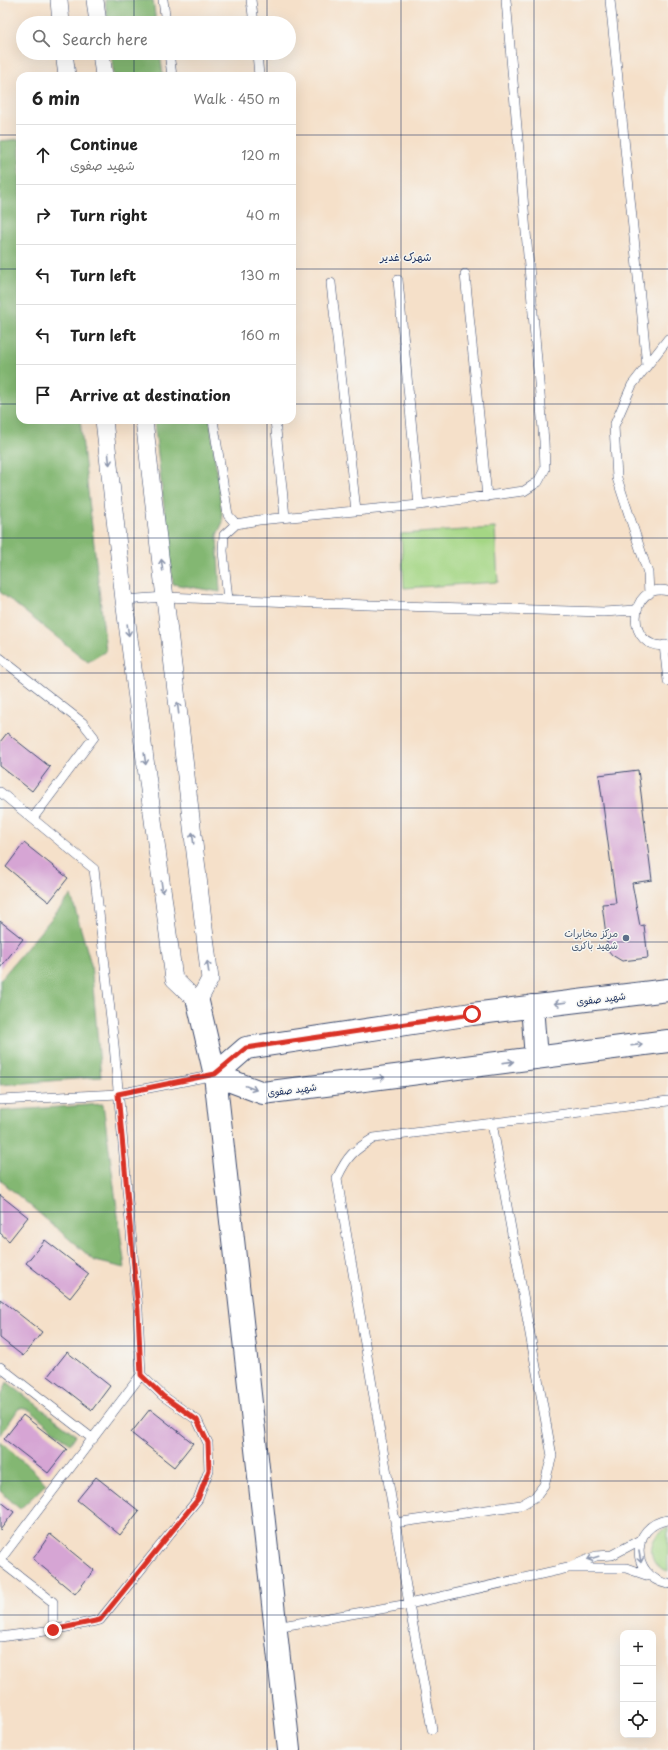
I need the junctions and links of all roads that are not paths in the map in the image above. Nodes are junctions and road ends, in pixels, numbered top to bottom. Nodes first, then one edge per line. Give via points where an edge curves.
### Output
1 (59, 0) edge
2 (95, 0) edge
3 (163, 0) edge
4 (252, 0) edge
5 (506, 0) edge
6 (610, 0) edge
7 (60, 16) edge
8 (97, 16) edge
9 (165, 16) edge
10 (253, 16) edge
11 (65, 60) edge
12 (102, 60) edge
13 (170, 60) edge
14 (258, 60) edge
15 (66, 72) edge
16 (103, 72) edge
17 (171, 72) edge
18 (259, 72) edge
19 (465, 274) dead end
20 (398, 280) dead end
21 (331, 283) dead end
22 (668, 340) edge
23 (647, 366) junction
24 (104, 424) edge
25 (144, 424) edge
26 (214, 424) edge
27 (275, 424) edge
28 (487, 497) junction
29 (419, 505) junction
30 (356, 511) junction
31 (285, 517) junction
32 (236, 524) junction
33 (668, 591) edge
34 (649, 594) junction
35 (165, 597) junction
36 (124, 600) junction
37 (228, 600) junction
38 (636, 610) junction
39 (666, 645) edge
40 (0, 658) edge
41 (668, 681) edge
42 (0, 792) edge
43 (33, 818) junction
44 (668, 990) edge
45 (198, 1002) junction
46 (532, 1006) junction
47 (668, 1041) edge
48 (536, 1058) junction
49 (215, 1074) junction
50 (118, 1094) junction
51 (0, 1100) edge
52 (668, 1101) edge
53 (492, 1123) junction
54 (0, 1367) edge
55 (141, 1375) junction
56 (93, 1439) junction
57 (667, 1520) edge
58 (395, 1523) junction
59 (642, 1539) junction
60 (0, 1561) edge
61 (568, 1568) junction
62 (650, 1577) junction
63 (668, 1584) edge
64 (409, 1604) junction
65 (275, 1627) junction
66 (53, 1630) junction
67 (0, 1636) edge
68 (432, 1729) dead end
69 (289, 1750) edge

1 - 7 street
2 - 8 street
3 - 9 lane
4 - 10 lane
5 - 28 lane via 545,469 538,482 524,491
6 - 23 lane
11 - 15 street
12 - 16 street
13 - 17 lane
14 - 18 lane
19 - 28 lane
20 - 29 lane
21 - 30 lane
22 - 23 lane
23 - 34 lane via 632,385 614,426 617,478 648,573
24 -> 36 street
35 -> 25 street
26 - 32 lane via 228,515
27 - 31 lane
28 - 29 lane
29 - 30 lane
30 - 31 lane
31 - 32 lane
32 - 37 lane via 224,535
33 - 34 lane
34 - 38 lane via 639,603
35 - 36 lane
35 - 37 lane
45 -> 35 street via 210,979
36 -> 45 street via 174,979
37 - 38 lane via 603,612
38 - 39 lane via 635,618 641,634 647,641
39 - 41 lane
40 - 43 lane via 83,723 94,737
42 - 43 lane
43 - 50 lane via 94,869
44 -> 46 street, شهید صفوی
45 - 49 street
46 - 48 street
46 - 49 street, شهید صفوی via 246,1048
48 -> 47 street, شهید صفوی
49 -> 48 street, شهید صفوی via 263,1093
49 - 50 lane
49 - 65 street
50 - 51 lane
50 - 55 lane via 138,1310
52 - 53 lane
53 - 58 lane via 374,1138 353,1151 337,1178
53 - 58 lane via 552,1456 544,1485 535,1496 521,1505
54 - 56 lane
55 - 56 lane
55 - 66 lane via 163,1396 197,1420 208,1443 209,1470 198,1499 100,1620
56 - 60 lane
57 - 59 lane via 656,1523
58 - 64 lane
59 -> 61 lane via 612,1555 596,1556
59 -> 62 lane via 640,1559 643,1569
60 - 66 lane via 53,1602
61 - 62 lane via 626,1568
61 - 64 lane
62 - 63 lane
64 - 65 lane
64 - 68 lane
65 - 69 street
66 - 67 lane

